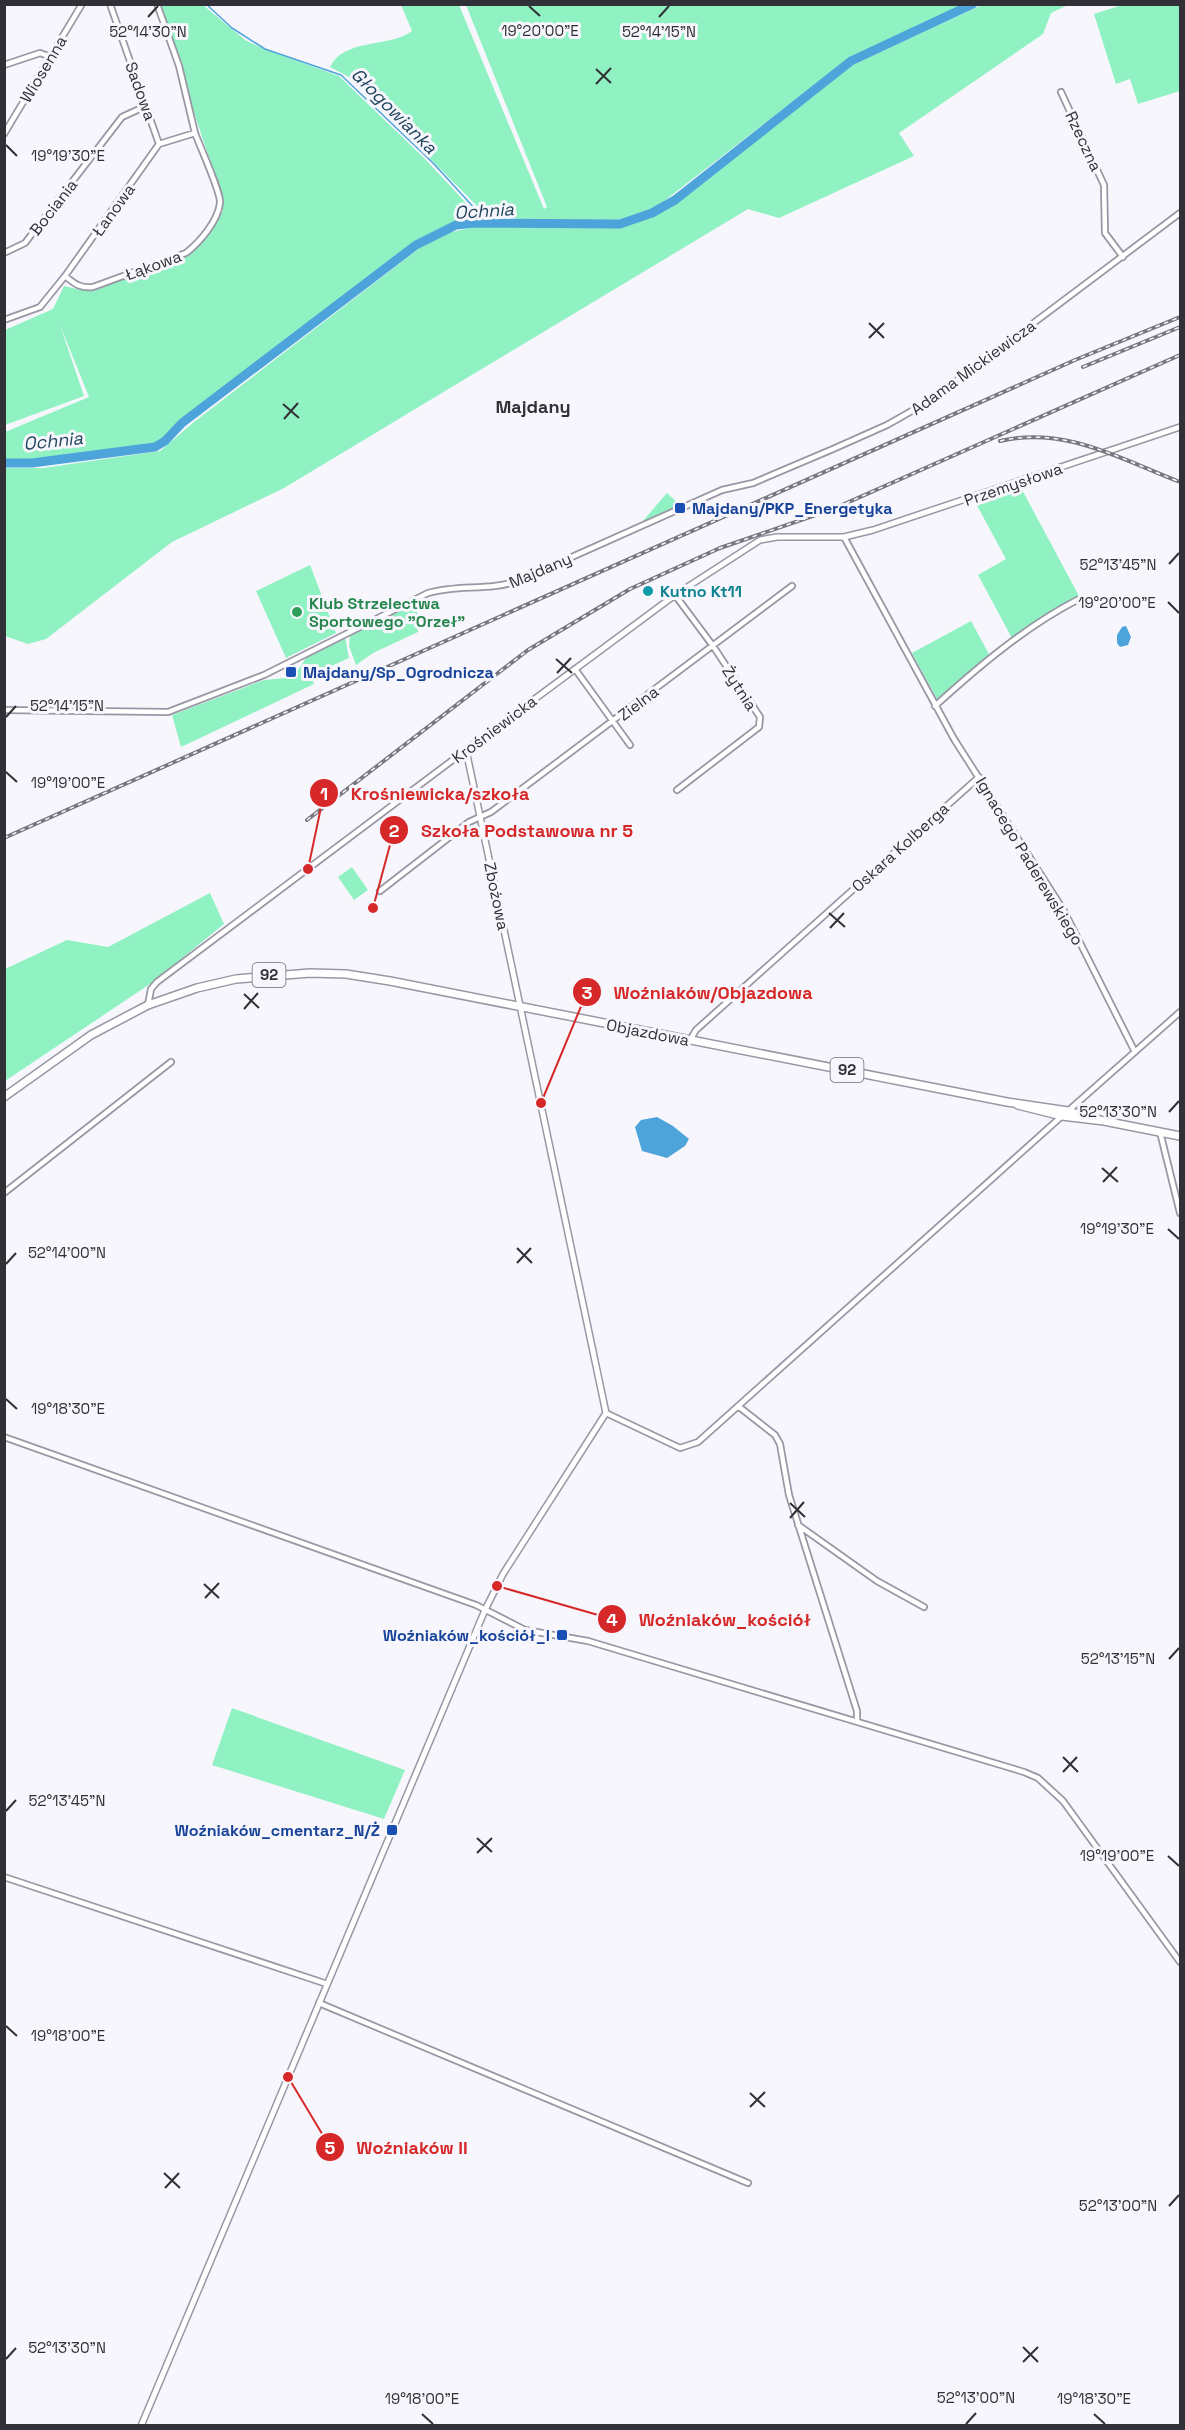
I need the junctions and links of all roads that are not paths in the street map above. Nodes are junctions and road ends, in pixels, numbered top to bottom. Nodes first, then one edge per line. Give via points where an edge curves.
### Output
1 (82, 4) edge
2 (110, 4) edge
3 (157, 4) edge
4 (51, 57) junction
5 (4, 65) edge
6 (1061, 92) dead end
7 (146, 106) junction
8 (195, 133) junction
9 (4, 134) edge
10 (159, 144) junction
11 (1180, 213) edge
12 (4, 253) edge
13 (1123, 257) junction
14 (65, 276) junction
15 (4, 320) edge
16 (1180, 427) edge
17 (745, 485) joint
18 (844, 537) junction
19 (792, 586) dead end
20 (675, 595) junction
21 (1077, 600) dead end
22 (713, 646) junction
23 (575, 669) junction
24 (935, 706) junction
25 (4, 710) edge
26 (614, 721) junction
27 (630, 745) dead end
28 (466, 750) junction
29 (979, 777) junction
30 (677, 790) dead end
31 (481, 816) junction
32 (380, 891) dead end
33 (148, 1005) junction
34 (521, 1006) junction
35 (1180, 1012) edge
36 (690, 1040) junction
37 (1135, 1052) junction
38 (171, 1062) dead end
39 (4, 1097) edge
40 (1065, 1114) junction
41 (1160, 1132) junction
42 (1180, 1136) edge
43 (4, 1193) edge
44 (1180, 1213) edge
45 (738, 1406) junction
46 (606, 1413) junction
47 (4, 1437) edge
48 (798, 1525) junction
49 (924, 1607) dead end
50 (485, 1610) junction
51 (857, 1720) junction
52 (4, 1877) edge
53 (1180, 1962) edge
54 (327, 1983) junction
55 (319, 2003) junction
56 (748, 2183) dead end
57 (141, 2426) edge

1 - 4 street, Wiosenna
2 - 7 street, Sadowa
3 - 8 street, Łąkowa via 179,66
4 - 5 street via 40,53
4 - 9 street, Wiosenna
6 - 13 street, Rzeczna via 1104,185 1105,233
7 - 10 street, Sadowa
7 - 12 street, Bociania via 122,117 25,243
8 - 10 street
8 - 14 street, Łąkowa via 220,201 217,215 195,246 186,253 93,287 77,285
10 - 14 street, Łanowa
11 - 13 street, Adama Mickiewicza
13 - 17 street, Adama Mickiewicza via 913,411
14 - 15 street via 40,307
16 - 18 street, Przemysłowa
17 - 25 street, Majdany via 722,490 518,581 499,587 456,587 428,592 271,671 168,712
18 - 20 street, Krośniewicka via 760,540
18 - 24 street, Ignacego Paderewskiego
19 - 22 street, Zielna
20 - 22 street, Żytnia
20 - 23 street, Krośniewicka
21 - 24 street via 991,658
22 - 26 street, Zielna
22 - 30 street, Żytnia via 761,723
23 - 26 street
23 - 28 street, Krośniewicka
24 - 29 street, Ignacego Paderewskiego
26 - 27 street
26 - 31 street, Zielna
28 - 31 street, Zbożowa
28 - 33 street, Krośniewicka via 157,982 151,989
29 - 36 street, Oskara Kolberga
29 - 37 street, Ignacego Paderewskiego via 1064,911
31 - 32 street, Zielna
31 - 34 street, Zbożowa
33 - 34 main road, Objazdowa / 92 via 236,979 318,973 380,980
33 - 39 main road, 92 via 91,1035
34 - 36 main road, Objazdowa / 92
34 - 46 street, Zbożowa
35 - 37 street
36 - 40 main road, Objazdowa / 92
37 - 40 street
38 - 43 street
40 - 41 main road, Objazdowa / 92
40 - 45 street
41 - 42 main road, Objazdowa / 92
41 - 44 street
45 - 46 street via 698,1442 680,1448
45 - 48 street via 775,1435 780,1444
46 - 50 street via 503,1574
47 - 50 street
48 - 49 street via 877,1581
48 - 51 street
50 - 51 street via 525,1630 588,1641
50 - 54 street
51 - 53 street via 1038,1778 1074,1815
52 - 54 street
54 - 55 street
55 - 56 street
55 - 57 street

